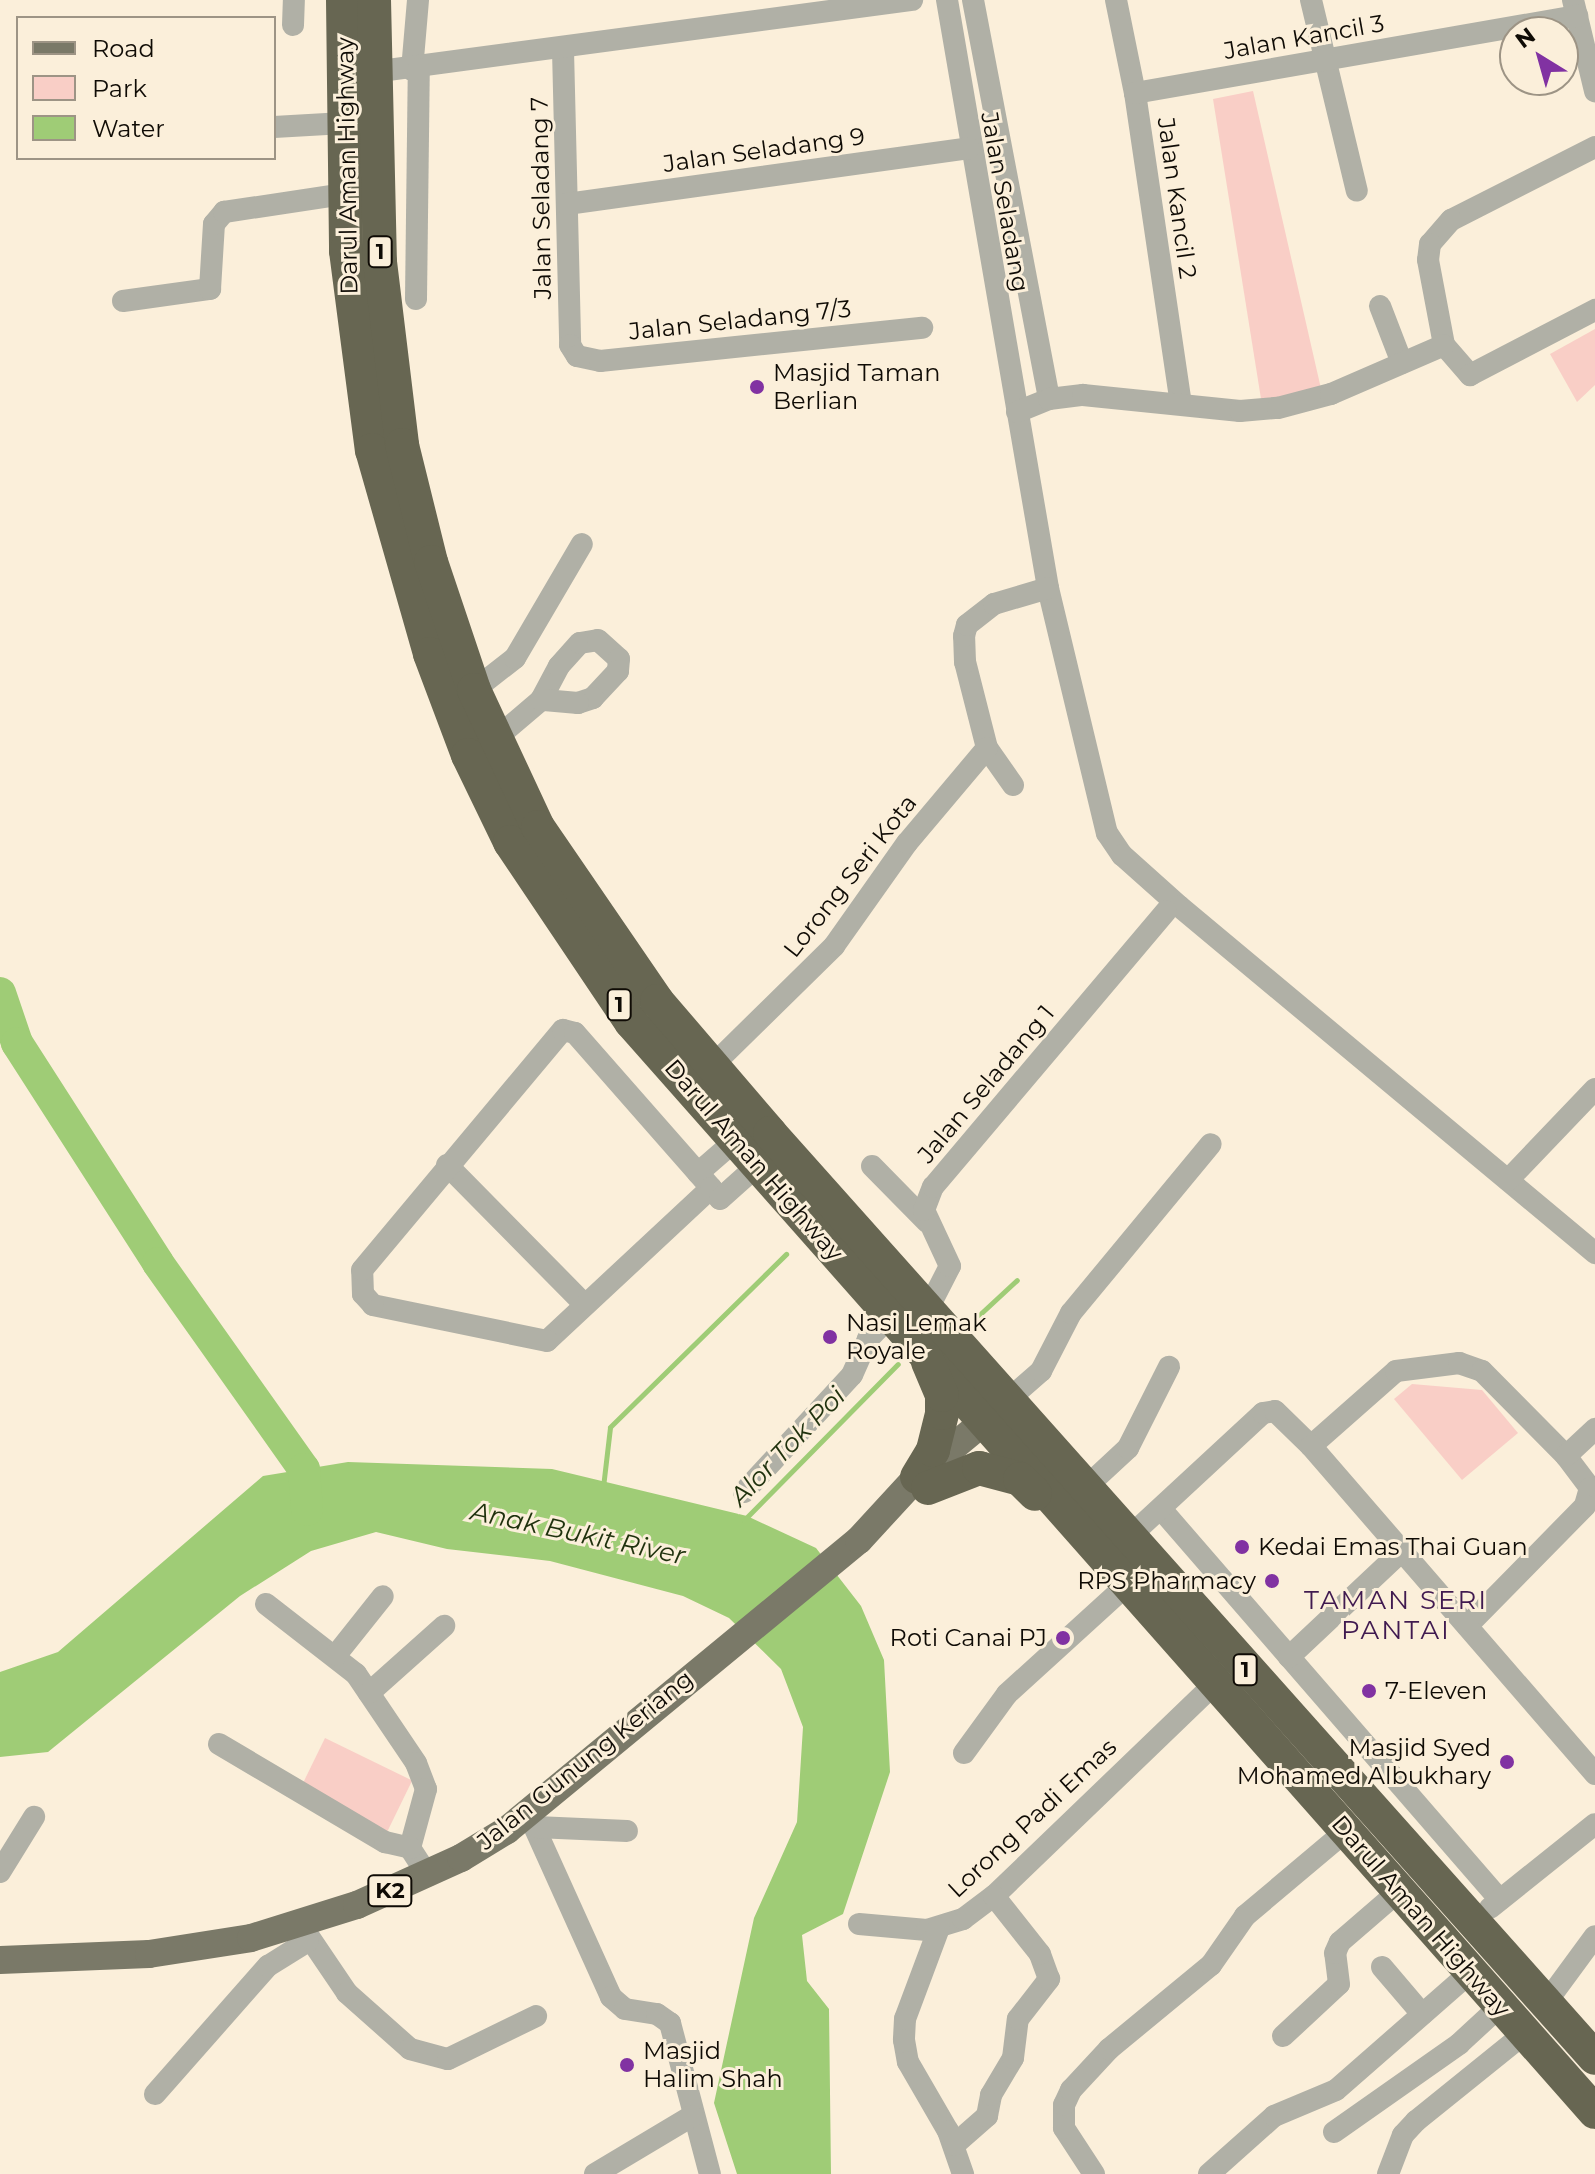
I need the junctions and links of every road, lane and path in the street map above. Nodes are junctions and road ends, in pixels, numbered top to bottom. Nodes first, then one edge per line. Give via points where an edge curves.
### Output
1 (294, 0) edge
2 (343, 0) edge
3 (374, 0) edge
4 (418, 0) edge
5 (912, 0) edge
6 (947, 0) edge
7 (973, 0) edge
8 (1116, 0) edge
9 (1311, 0) edge
10 (1575, 8) edge
11 (293, 25) dead end
12 (563, 50) junction
13 (1325, 60) junction
14 (416, 70) junction
15 (373, 72) junction
16 (1595, 91) edge
17 (1135, 93) junction
18 (344, 123) junction
19 (276, 127) edge
20 (1595, 147) edge
21 (969, 148) junction
22 (1357, 191) dead end
23 (345, 194) junction
24 (567, 204) junction
25 (416, 299) dead end
26 (123, 301) dead end
27 (1380, 306) dead end
28 (1595, 310) edge
29 (922, 328) dead end
30 (570, 345) joint
31 (1444, 345) junction
32 (1402, 363) junction
33 (1049, 399) junction
34 (1181, 404) junction
35 (1017, 412) junction
36 (582, 544) dead end
37 (1048, 588) junction
38 (474, 690) junction
39 (541, 700) dead end
40 (494, 740) junction
41 (987, 748) junction
42 (1013, 785) dead end
43 (1166, 911) dead end
44 (713, 1065) junction
45 (1595, 1089) edge
46 (736, 1140) junction
47 (1211, 1144) dead end
48 (447, 1165) junction
49 (758, 1165) junction
50 (872, 1166) dead end
51 (1508, 1180) junction
52 (710, 1187) junction
53 (927, 1222) junction
54 (1595, 1253) edge
55 (583, 1303) junction
56 (928, 1309) junction
57 (892, 1314) junction
58 (918, 1341) junction
59 (1169, 1367) dead end
60 (1003, 1417) junction
61 (1595, 1429) edge
62 (1311, 1446) junction
63 (1566, 1456) junction
64 (922, 1483) junction
65 (1085, 1488) junction
66 (744, 1492) dead end
67 (1161, 1509) junction
68 (1077, 1526) junction
69 (1128, 1538) junction
70 (1401, 1552) junction
71 (1128, 1584) junction
72 (383, 1596) dead end
73 (266, 1604) dead end
74 (444, 1626) dead end
75 (1467, 1626) junction
76 (336, 1655) junction
77 (1289, 1657) junction
78 (1215, 1683) junction
79 (369, 1693) junction
80 (219, 1744) dead end
81 (964, 1753) dead end
82 (1595, 1774) edge
83 (34, 1817) dead end
84 (532, 1820) junction
85 (1595, 1824) edge
86 (627, 1831) dead end
87 (1346, 1831) junction
88 (410, 1848) junction
89 (0, 1872) edge
90 (428, 1876) junction
91 (1399, 1891) junction
92 (994, 1896) junction
93 (1500, 1900) junction
94 (859, 1924) dead end
95 (1471, 1924) junction
96 (939, 1928) junction
97 (304, 1933) junction
98 (1595, 1936) edge
99 (0, 1960) edge
100 (1382, 1967) dead end
101 (1471, 1972) junction
102 (1545, 2004) junction
103 (1500, 2006) junction
104 (1422, 2014) junction
105 (536, 2016) dead end
106 (1525, 2033) junction
107 (1283, 2036) dead end
108 (1595, 2058) edge
109 (155, 2094) dead end
110 (1595, 2112) edge
111 (692, 2116) junction
112 (1334, 2132) dead end
113 (954, 2145) junction
114 (595, 2174) edge
115 (710, 2174) edge
116 (963, 2174) edge
117 (1094, 2174) edge
118 (1209, 2174) edge
119 (1388, 2174) edge

1 - 11 street
2 - 18 highway, Darul Aman Highway / 1
3 - 15 highway, Darul Aman Highway / 1
4 - 14 street
5 - 12 street
6 - 21 street, Jalan Seladang
7 - 33 street
8 - 17 street, Jalan Kancil 2
9 - 13 street
10 - 13 street, Jalan Kancil 3
10 - 16 street
12 - 14 street
12 - 24 street, Jalan Seladang 7
13 - 17 street, Jalan Kancil 3
13 - 22 street
14 - 15 street
14 - 25 street
15 - 38 highway, Darul Aman Highway / 1 via 382,287 402,445 431,562
17 - 34 street, Jalan Kancil 2
18 - 19 street
18 - 23 highway, Darul Aman Highway / 1
20 - 31 street via 1437,232 1428,260
21 - 24 street, Jalan Seladang 9
21 - 35 street, Jalan Seladang
23 - 26 street via 224,212 214,224 210,289
23 - 46 highway, Darul Aman Highway / 1 via 350,309 372,450 402,568 468,755 510,842 591,966 631,1022
24 - 30 street, Jalan Seladang 7
27 - 32 street
28 - 31 street via 1478,374 1462,371
29 - 30 street, Jalan Seladang 7/3 via 600,361 586,361
31 - 32 street
32 - 34 street via 1331,394 1278,408
33 - 34 street via 1083,395
33 - 35 street
35 - 37 street, Jalan Seladang
36 - 38 street via 515,658
37 - 41 street via 994,604 967,625 965,662
37 - 51 street, Jalan Seladang via 1113,844 1179,906
38 - 40 highway, Darul Aman Highway / 1
39 - 40 street
40 - 44 highway, Darul Aman Highway / 1 via 538,827 587,903 657,1001
41 - 42 street
41 - 44 street, Lorong Seri Kota via 907,843 834,946
43 - 53 street, Jalan Seladang 1 via 933,1187 924,1210
44 - 56 highway, Darul Aman Highway / 1
45 - 51 street
46 - 49 highway, Darul Aman Highway / 1
46 - 52 street
47 - 60 street via 1071,1313 1041,1371
48 - 52 street via 557,1034 569,1030
48 - 55 street
48 - 55 street via 362,1270 363,1294 373,1305 547,1341
49 - 52 street
49 - 57 highway, Darul Aman Highway / 1
50 - 53 street
51 - 54 street, Jalan Seladang
52 - 55 street
53 - 56 street via 950,1266
56 - 60 highway, Darul Aman Highway / 1
57 - 58 highway, Darul Aman Highway / 1
57 - 66 street via 868,1339 852,1375
58 - 60 highway, Darul Aman Highway / 1
58 - 64 highway via 942,1395
59 - 65 street via 1128,1448
60 - 64 main road, Jalan Gunung Keriang / K2
60 - 65 highway, Darul Aman Highway / 1
60 - 68 highway, Darul Aman Highway / 1
61 - 63 street
62 - 63 street via 1396,1371 1459,1363 1482,1371
62 - 67 street via 1283,1417 1263,1413
62 - 70 street
63 - 75 street via 1590,1488 1585,1506
64 - 68 highway via 979,1468 1001,1472 1020,1479
64 - 84 main road, Jalan Gunung Keriang / K2 via 710,1658
65 - 69 highway, Darul Aman Highway / 1
67 - 69 street
67 - 77 street
68 - 71 highway, Darul Aman Highway / 1
69 - 95 highway, Darul Aman Highway / 1
70 - 75 street
70 - 77 street
71 - 78 highway, Darul Aman Highway / 1
71 - 81 street via 1007,1694
72 - 76 street
73 - 76 street
74 - 79 street
75 - 82 street
76 - 79 street
77 - 93 street
78 - 87 highway, Darul Aman Highway / 1
78 - 92 street, Lorong Padi Emas
79 - 88 street via 425,1780
80 - 88 street via 385,1842
83 - 89 street
84 - 86 street
84 - 90 main road, Jalan Gunung Keriang / K2
84 - 111 street via 611,1997 625,2009 657,2014 670,2023
85 - 93 street
87 - 91 highway, Darul Aman Highway / 1
87 - 117 street via 1245,1916 1211,1965 1084,2073 1064,2105 1064,2128
88 - 90 street
90 - 97 main road, Jalan Gunung Keriang / K2
91 - 101 highway, Darul Aman Highway / 1
91 - 107 street via 1340,1942 1335,1953 1339,1984
92 - 96 street, Lorong Padi Emas via 963,1919
92 - 113 street via 1040,1954 1049,1979 1018,2019 1013,2058 991,2095 987,2116
93 - 95 street
94 - 96 street, Lorong Padi Emas via 878,1930
95 - 102 highway, Darul Aman Highway / 1
96 - 113 street via 905,2019 904,2040 917,2081
97 - 99 main road, Jalan Gunung Keriang / K2 via 207,1948
97 - 105 street via 366,2011 410,2049 448,2059
97 - 109 street via 268,1966
98 - 102 street
100 - 104 street
101 - 103 highway, Darul Aman Highway / 1
101 - 104 street
102 - 108 highway, Darul Aman Highway / 1
103 - 106 highway, Darul Aman Highway / 1
103 - 112 street via 1459,2044
104 - 118 street via 1326,2098 1274,2116
106 - 110 highway, Darul Aman Highway / 1
106 - 119 street via 1416,2121 1403,2135
111 - 114 street
111 - 115 street
113 - 116 street

